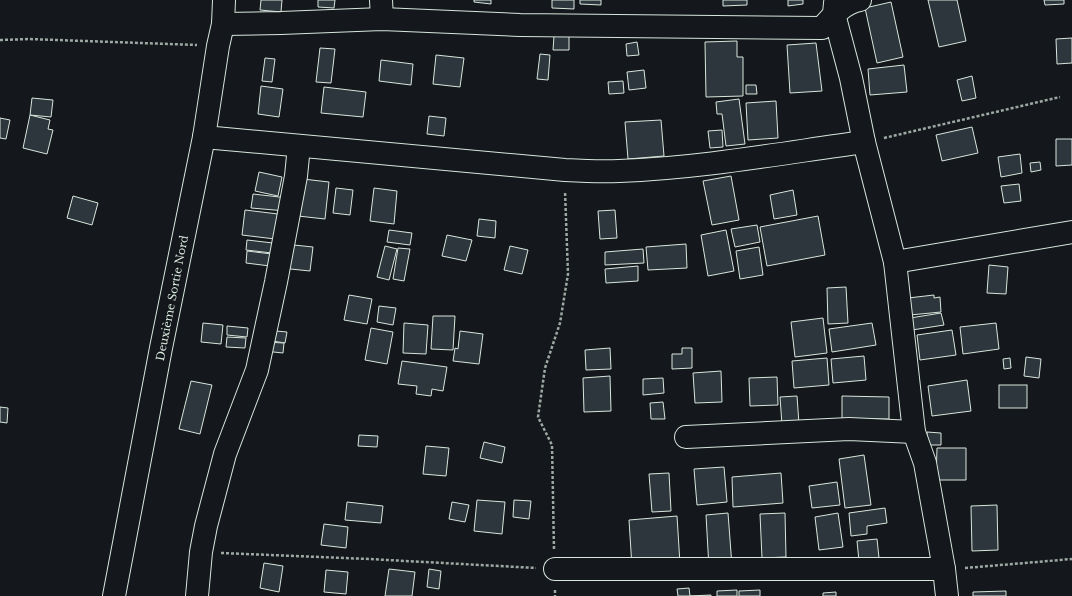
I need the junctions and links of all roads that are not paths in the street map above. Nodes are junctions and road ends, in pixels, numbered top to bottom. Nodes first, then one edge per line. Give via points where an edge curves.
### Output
1 (224, 0) edge
2 (860, 0) edge
3 (834, 7) edge
4 (382, 10) edge
5 (222, 24) junction
6 (204, 137) junction
7 (864, 142) junction
8 (299, 146) junction
9 (1072, 232) edge
10 (895, 262) junction
11 (914, 432) junction
12 (686, 437) dead end
13 (554, 569) road end
14 (944, 569) junction
15 (114, 596) edge
16 (197, 596) edge
17 (947, 596) edge

1 - 5 street, Deuxième Sortie Nord
2 - 3 street
3 - 4 street via 822,28 520,25
3 - 7 street
4 - 5 street via 281,23
5 - 6 street, Deuxième Sortie Nord
6 - 8 street
6 - 15 street, Deuxième Sortie Nord
7 - 8 street via 663,169 618,171 564,170
7 - 10 street
8 - 16 street via 296,176 257,370 225,454 206,526
9 - 10 street
10 - 11 street
11 - 12 street via 849,429
11 - 14 street via 925,463
13 - 14 street
14 - 17 street

